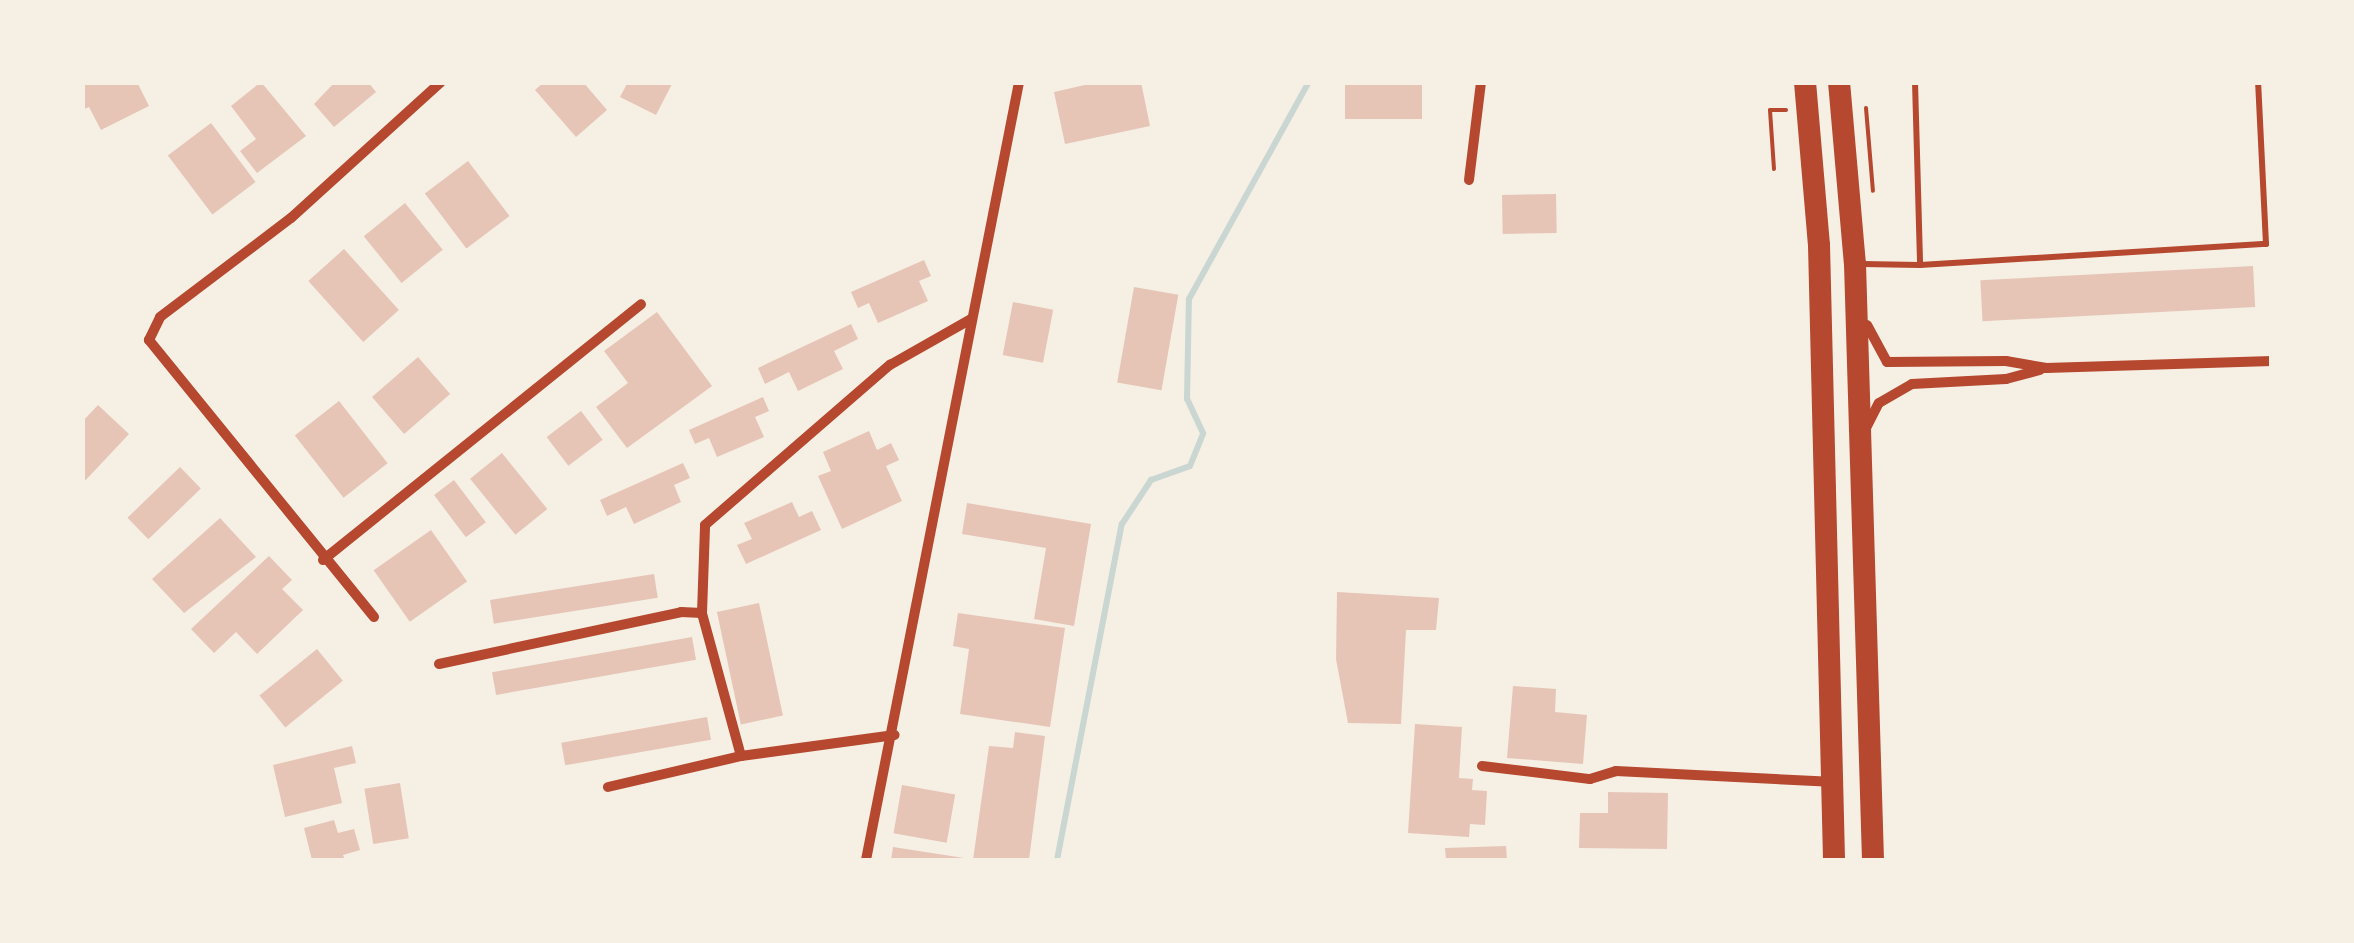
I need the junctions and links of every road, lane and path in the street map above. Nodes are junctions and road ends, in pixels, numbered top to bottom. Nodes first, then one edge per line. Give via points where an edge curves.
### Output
1 (441, 82) edge
2 (1019, 82) edge
3 (1481, 82) edge
4 (1805, 82) edge
5 (1842, 82) edge
6 (1915, 82) edge
7 (2258, 82) edge
8 (1469, 180) dead end
9 (1855, 264) junction
10 (1920, 265) junction
11 (1856, 293) junction
12 (641, 304) dead end
13 (971, 319) junction
14 (2272, 361) edge
15 (2046, 368) junction
16 (1860, 441) junction
17 (323, 560) junction
18 (702, 613) junction
19 (374, 618) dead end
20 (439, 664) dead end
21 (895, 735) junction
22 (741, 756) junction
23 (1482, 766) dead end
24 (1832, 782) junction
25 (608, 787) dead end
26 (866, 860) edge
27 (1834, 860) edge
28 (1872, 860) edge

1 - 17 street via 291,218 160,317 149,340
2 - 13 street
3 - 8 street
4 - 24 highway via 1819,245
5 - 9 highway
6 - 10 lane
7 - 10 lane via 2266,244
9 - 10 lane
9 - 11 highway
11 - 15 street via 1868,336 1887,362 2006,360
11 - 16 highway
12 - 17 street
13 - 18 street via 890,365 705,525
13 - 21 street
14 - 15 street
15 - 16 street via 2006,379 1912,384 1880,403
16 - 28 highway
17 - 19 street
18 - 20 street
18 - 22 street
21 - 22 street
21 - 26 street
22 - 25 street
23 - 24 street via 1590,779 1616,771
24 - 27 highway

